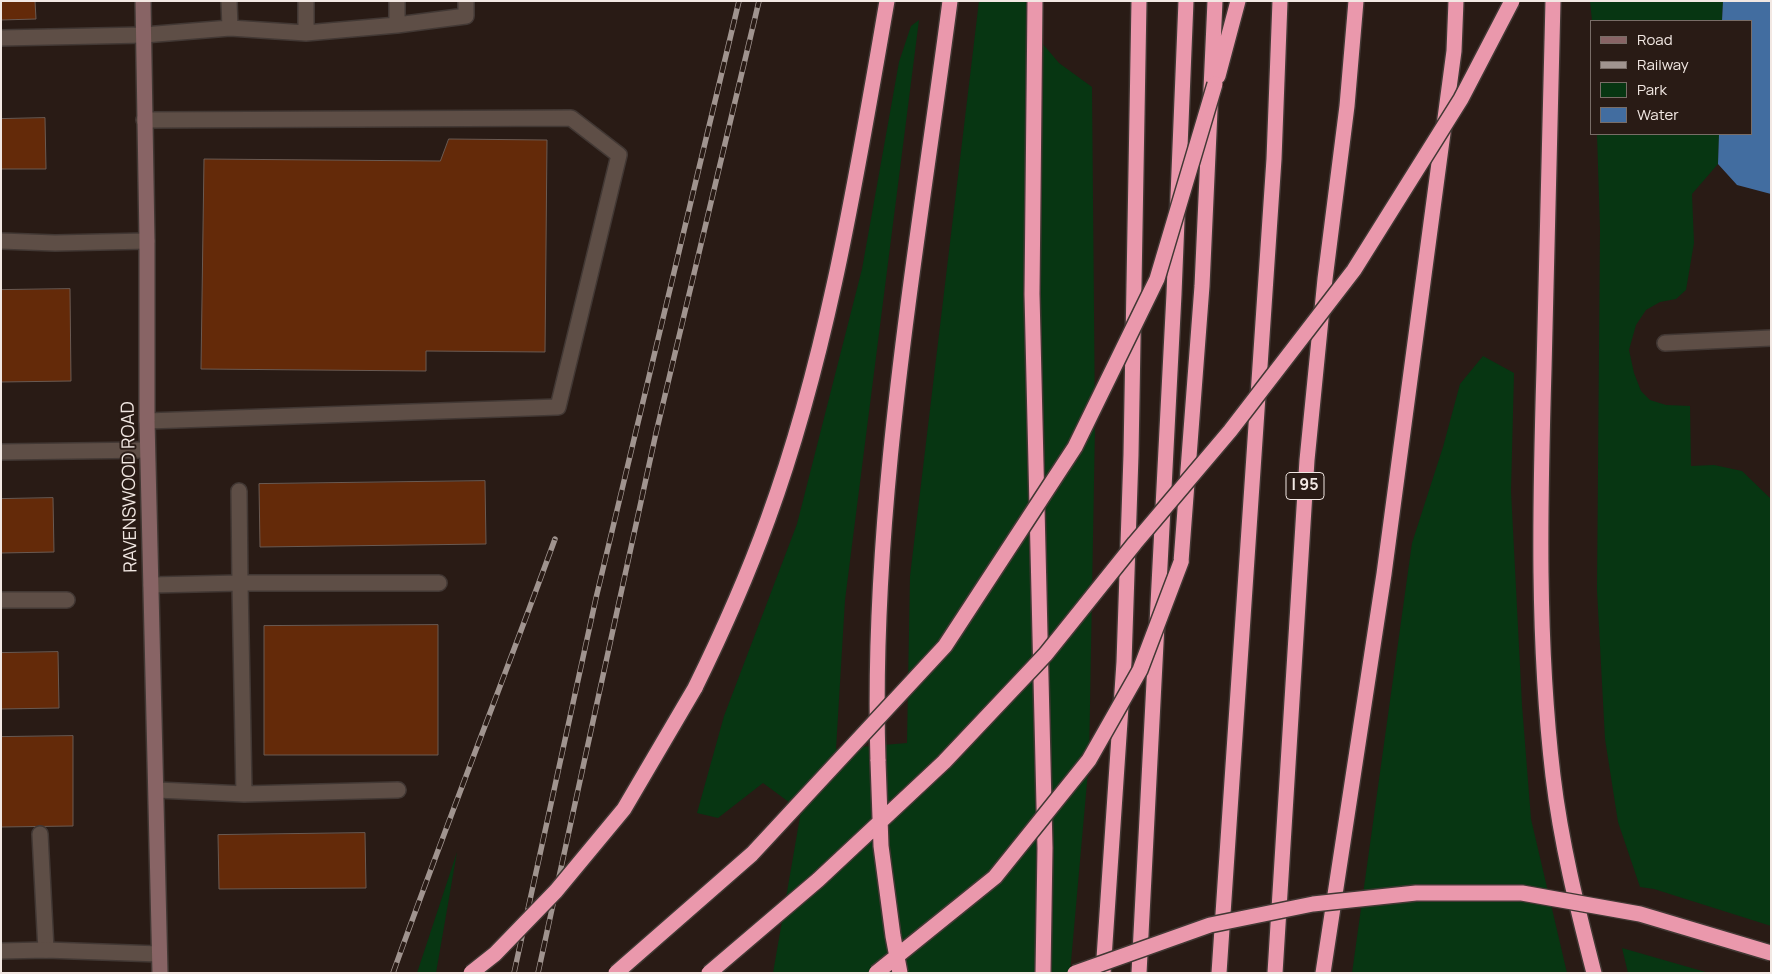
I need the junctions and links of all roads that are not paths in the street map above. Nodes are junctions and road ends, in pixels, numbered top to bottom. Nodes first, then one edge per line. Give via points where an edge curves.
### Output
1 (143, 1) edge
2 (229, 1) edge
3 (306, 1) edge
4 (397, 1) edge
5 (466, 1) edge
6 (887, 1) edge
7 (950, 1) edge
8 (1035, 1) edge
9 (1139, 1) edge
10 (1186, 1) edge
11 (1215, 1) edge
12 (1238, 1) edge
13 (1280, 1) edge
14 (1356, 1) edge
15 (1456, 1) edge
16 (1512, 1) edge
17 (1553, 1) edge
18 (397, 25) junction
19 (230, 28) junction
20 (306, 33) junction
21 (144, 35) junction
22 (1, 38) edge
23 (144, 120) junction
24 (1, 241) edge
25 (147, 241) junction
26 (1771, 338) edge
27 (1665, 343) dead end
28 (147, 421) junction
29 (148, 450) junction
30 (1, 452) edge
31 (239, 491) dead end
32 (240, 583) junction
33 (439, 583) dead end
34 (151, 585) junction
35 (1, 600) edge
36 (68, 600) dead end
37 (157, 790) junction
38 (398, 790) dead end
39 (244, 794) junction
40 (40, 834) dead end
41 (46, 950) junction
42 (1, 951) edge
43 (1771, 953) edge
44 (159, 954) junction
45 (160, 973) edge
46 (470, 973) edge
47 (616, 973) edge
48 (709, 973) edge
49 (876, 973) edge
50 (900, 973) edge
51 (1043, 973) edge
52 (1075, 973) edge
53 (1103, 973) edge
54 (1138, 973) edge
55 (1219, 973) edge
56 (1275, 973) edge
57 (1322, 973) edge
58 (1594, 973) edge

1 - 21 street, RAVENSWOOD ROAD
2 - 19 street
3 - 20 street
4 - 18 street
5 - 18 street via 466,16
6 - 46 highway, bridge via 839,257 817,350 799,421 748,572 695,688 624,809 556,891 495,954
7 - 50 highway, bridge via 908,311 881,550 877,712 881,846
8 - 51 highway via 1032,294 1045,848
9 - 53 highway via 1126,622
10 - 54 highway
11 - 49 highway, bridge via 1202,286 1180,562 1140,670 1088,760 995,878
12 - 47 highway, bridge via 1157,279 1075,447 945,646 752,854
13 - 55 highway via 1274,159
14 - 56 highway, I 95 via 1307,460
15 - 57 highway via 1454,51 1384,574
16 - 48 highway, bridge via 1461,99 1354,270 1230,431 1046,654 944,762 818,880
17 - 58 highway via 1541,473 1544,668 1559,822
18 - 20 street
19 - 20 street
19 - 21 street
21 - 22 street
21 - 23 street, RAVENSWOOD ROAD
23 - 25 street, RAVENSWOOD ROAD
23 - 28 street via 571,118 619,155 558,407
24 - 25 street
25 - 28 street, RAVENSWOOD ROAD
26 - 27 street
28 - 29 street, RAVENSWOOD ROAD
29 - 30 street
29 - 34 street, RAVENSWOOD ROAD
31 - 32 street
32 - 33 street
32 - 34 street
32 - 39 street
34 - 37 street, RAVENSWOOD ROAD
35 - 36 street
37 - 39 street
37 - 44 street, RAVENSWOOD ROAD
38 - 39 street
40 - 41 street
41 - 42 street
41 - 44 street
43 - 52 highway, bridge via 1640,914 1522,893 1416,893 1313,904 1210,925
44 - 45 street, RAVENSWOOD ROAD

